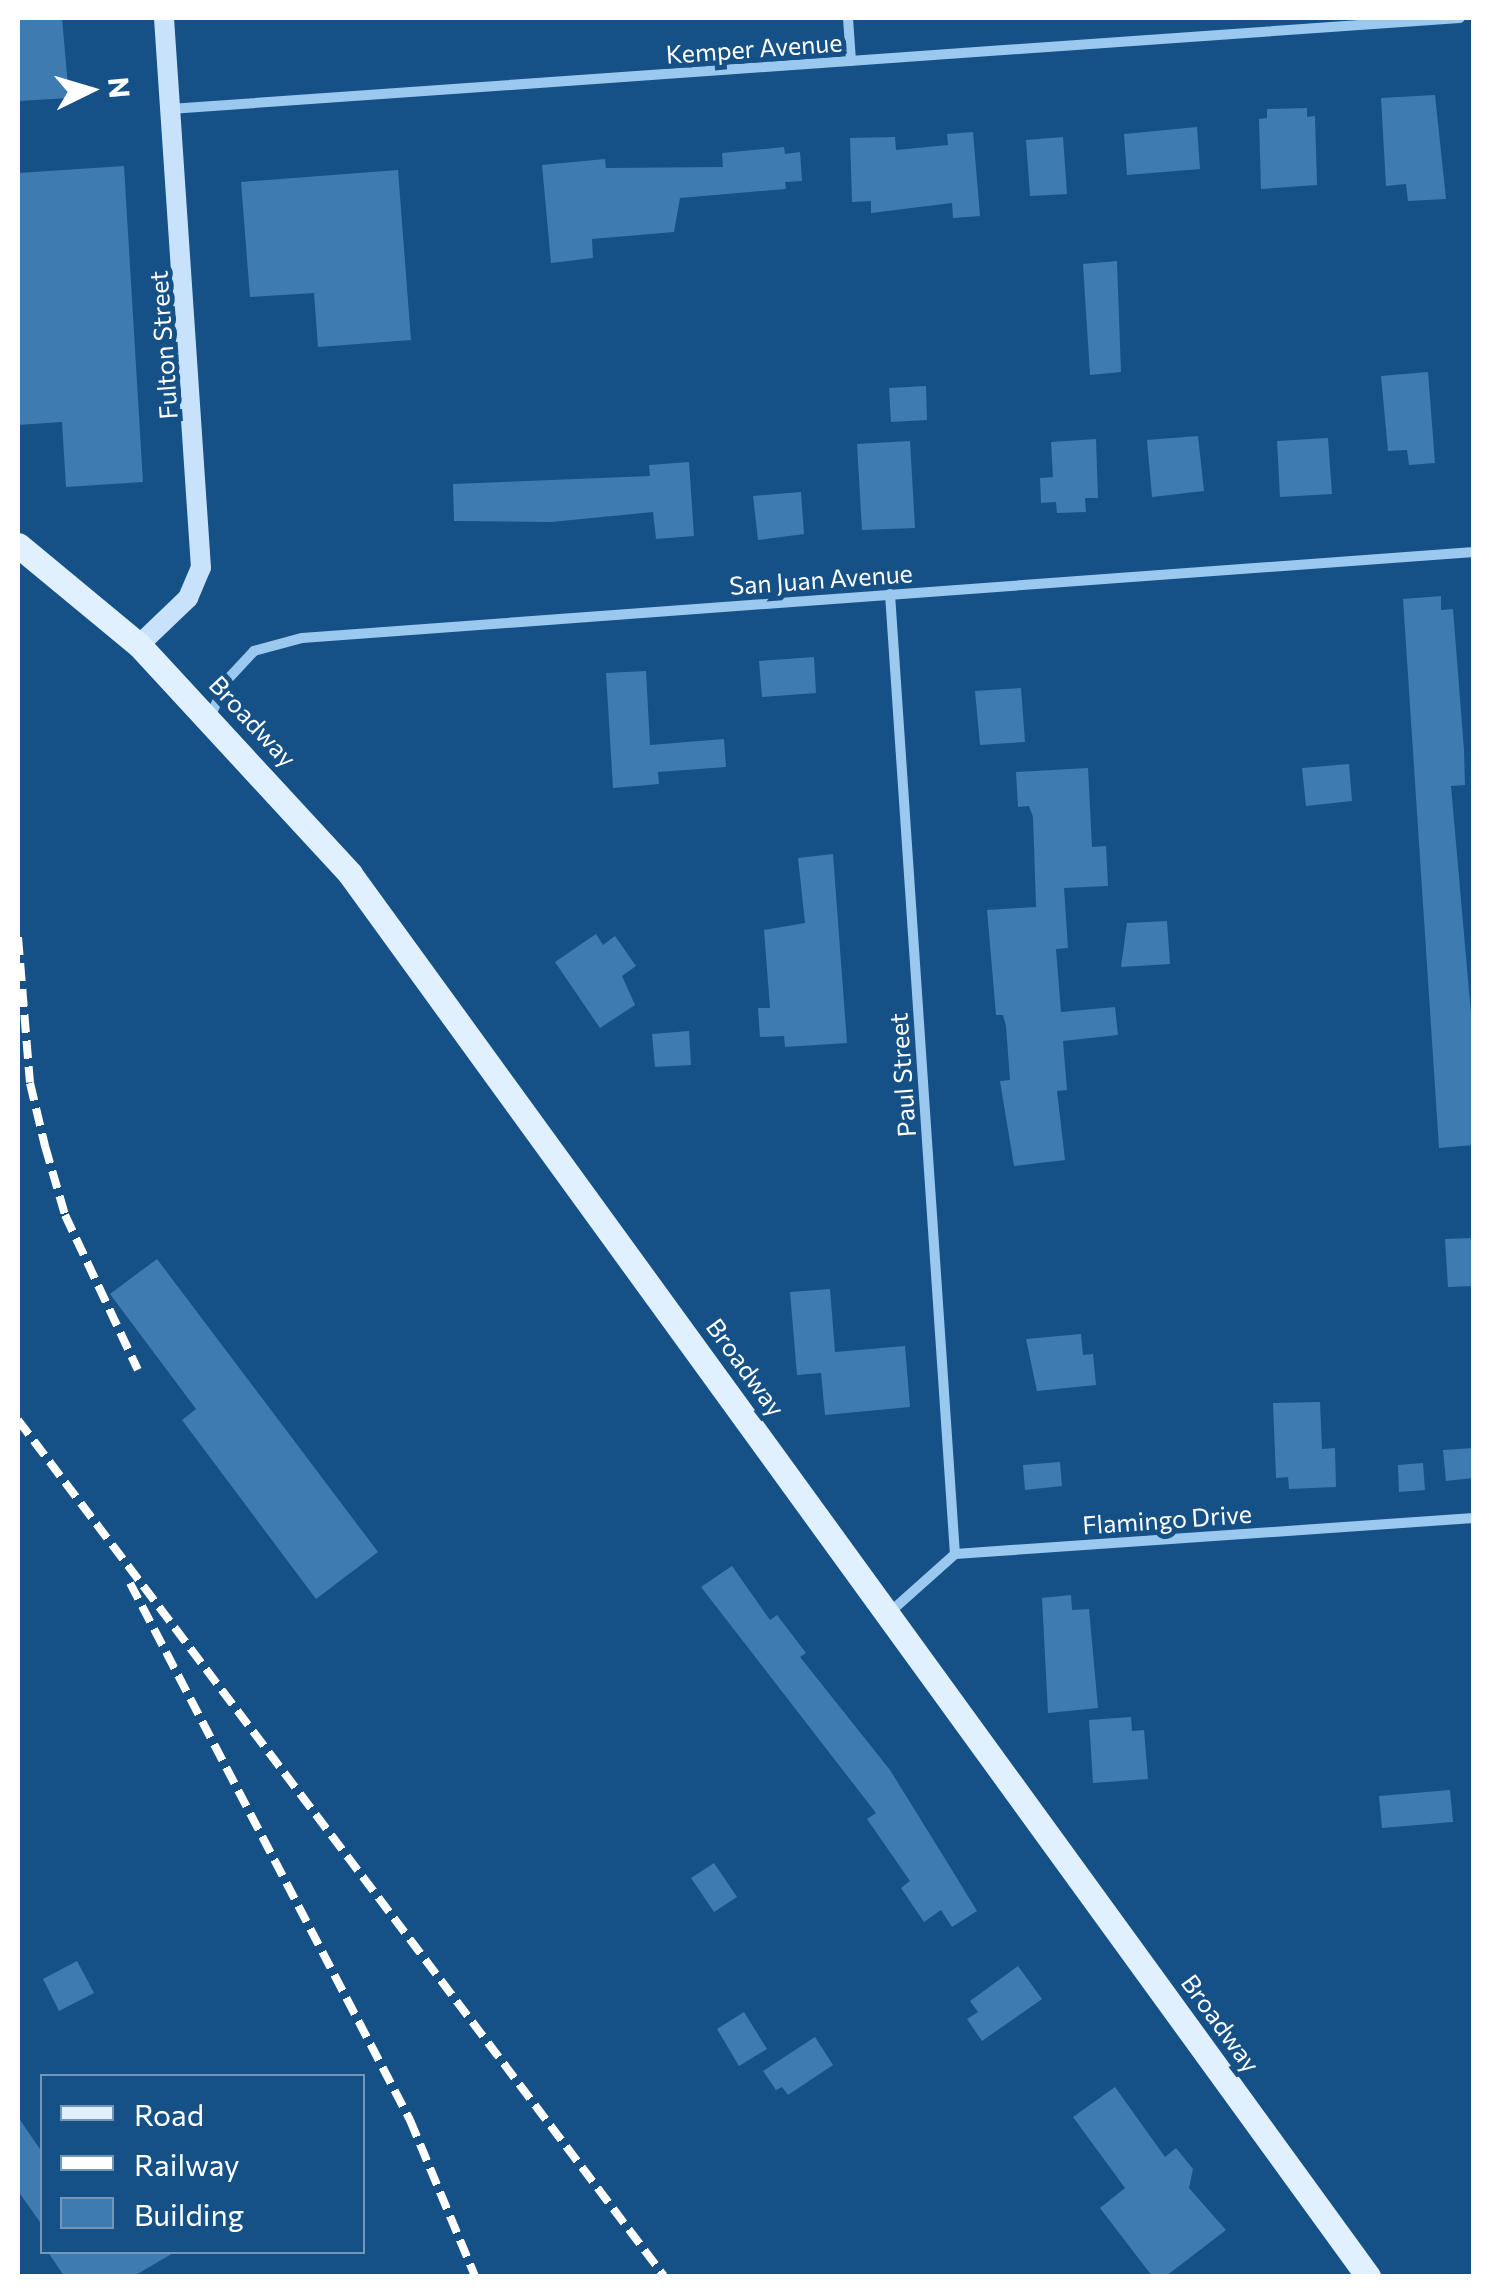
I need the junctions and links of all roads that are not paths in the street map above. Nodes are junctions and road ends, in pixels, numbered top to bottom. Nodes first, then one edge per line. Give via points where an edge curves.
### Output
1 (164, 18) edge
2 (848, 18) edge
3 (1460, 18) edge
4 (852, 61) junction
5 (170, 108) junction
6 (18, 544) edge
7 (1474, 552) edge
8 (890, 594) junction
9 (139, 645) junction
10 (210, 717) junction
11 (1474, 1518) edge
12 (955, 1554) junction
13 (887, 1614) junction
14 (1368, 2276) edge

1 - 5 street, Fulton Street
2 - 4 street
3 - 4 street, Kemper Avenue
4 - 5 street, Kemper Avenue
5 - 9 street, Fulton Street via 202,568 188,598
6 - 9 main road, Broadway
7 - 8 street, San Juan Avenue
8 - 10 street, San Juan Avenue via 271,642 228,680
8 - 12 street, Paul Street
9 - 10 main road, Broadway
10 - 13 main road, Broadway via 350,874
11 - 12 street, Flamingo Drive
12 - 13 street
13 - 14 main road, Broadway

